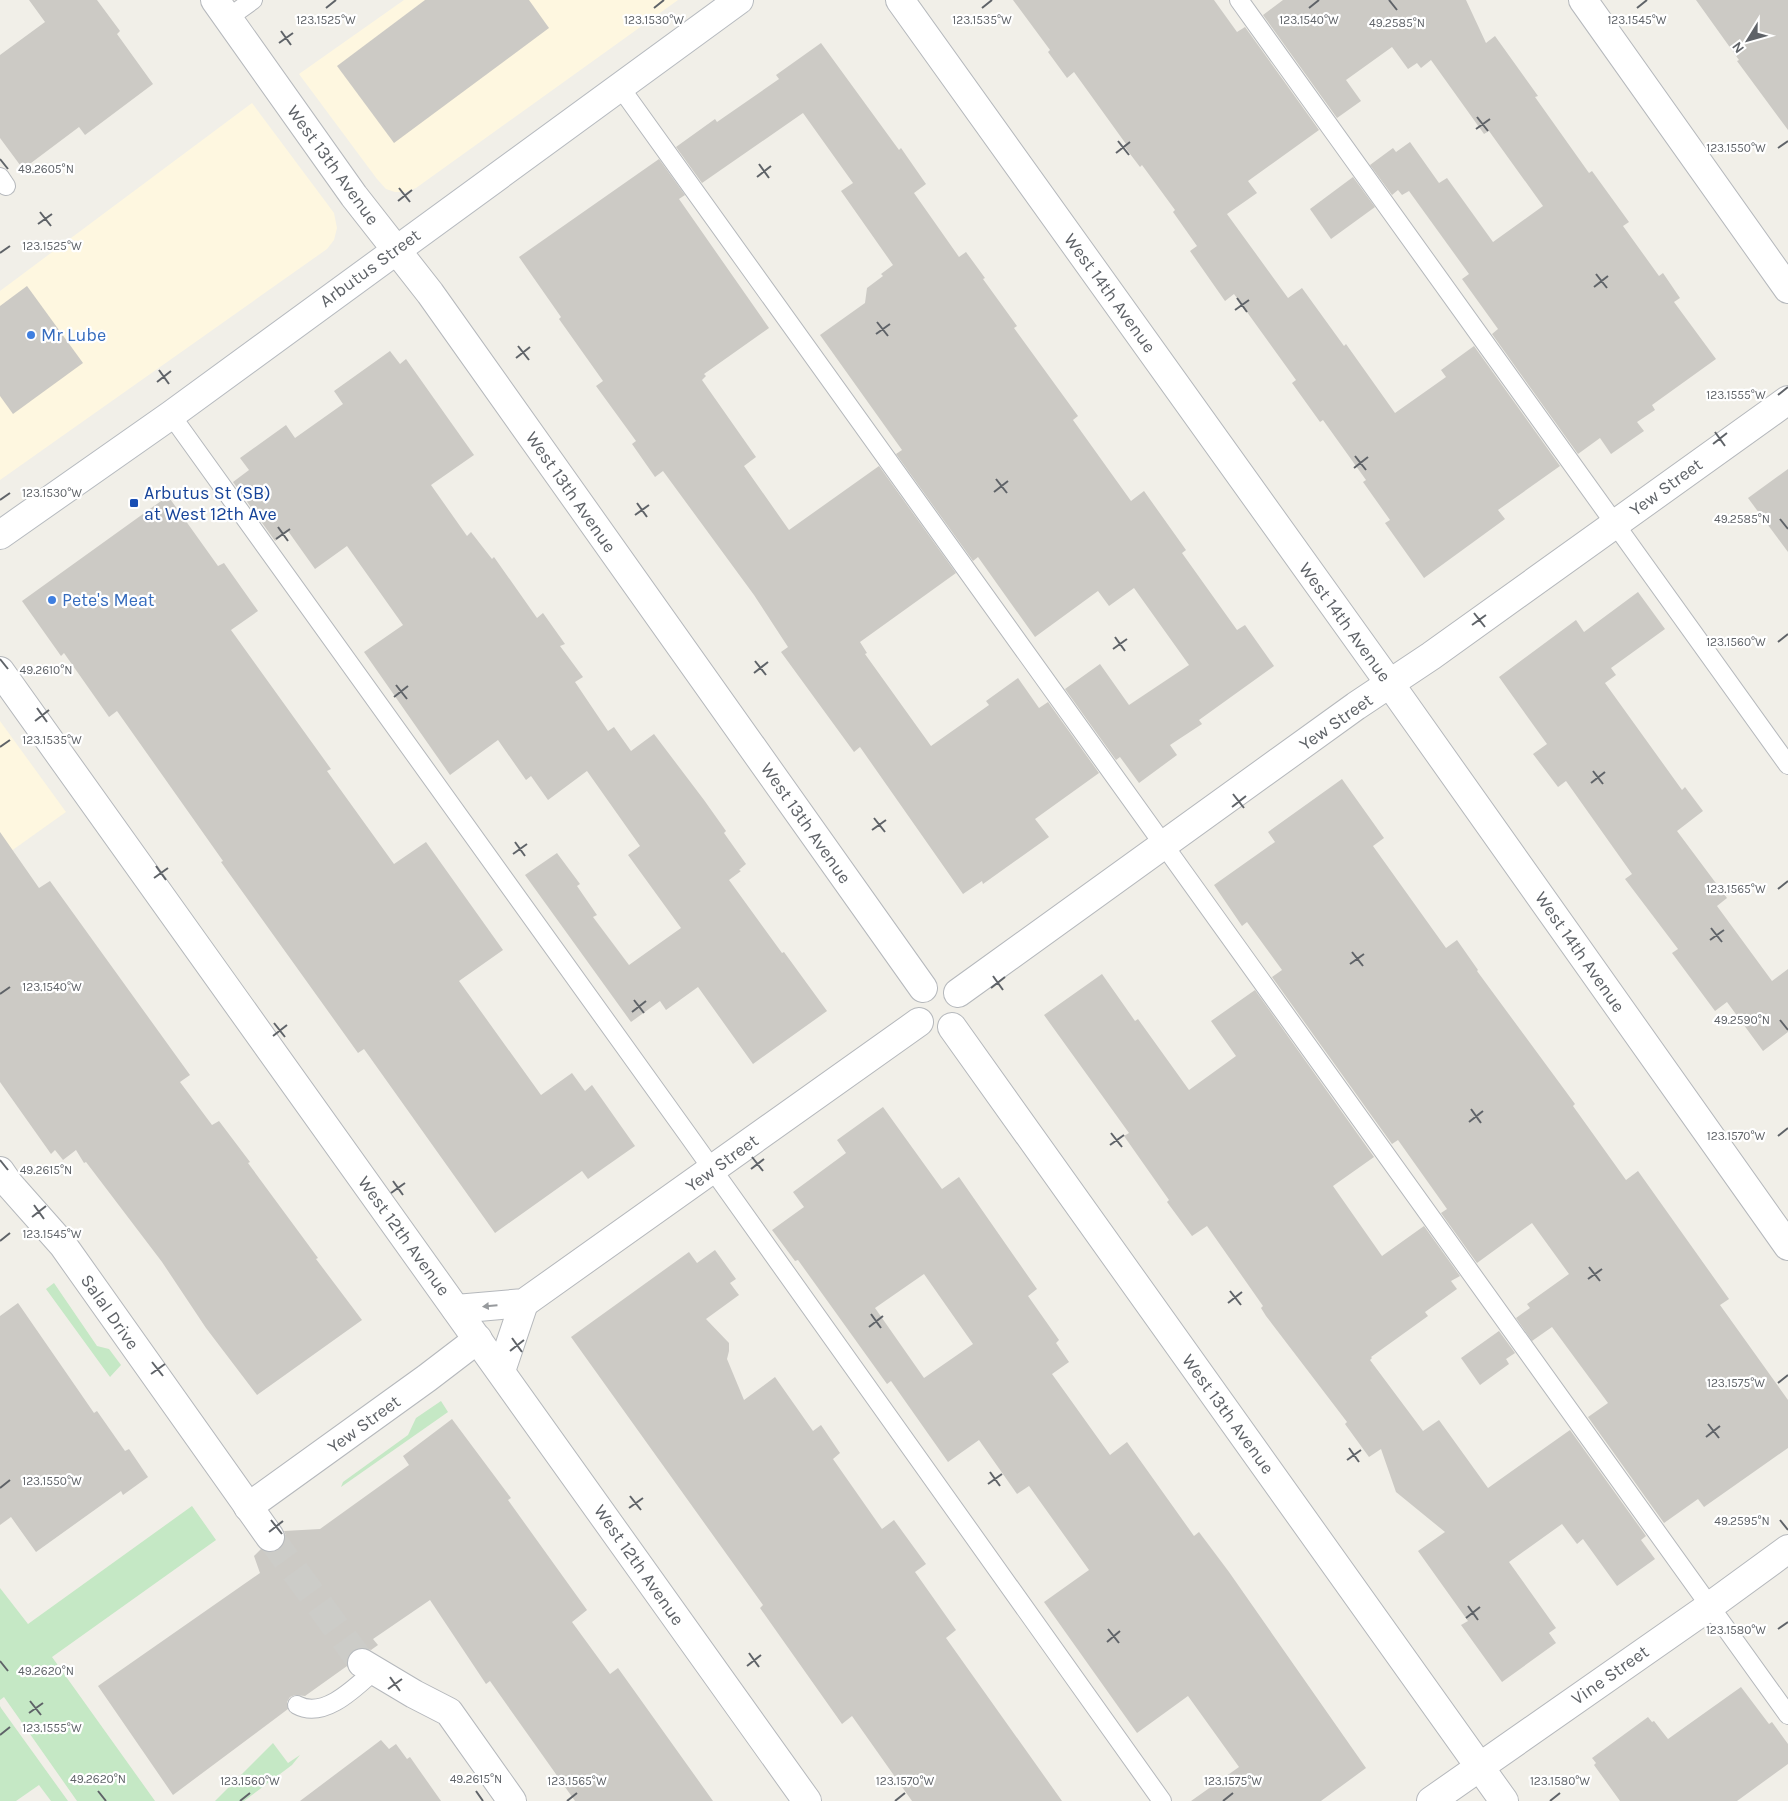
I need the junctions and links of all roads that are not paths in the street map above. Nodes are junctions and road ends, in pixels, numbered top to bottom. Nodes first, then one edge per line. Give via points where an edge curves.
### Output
1 (253, 0) edge
2 (739, 0) edge
3 (900, 0) edge
4 (1240, 0) edge
5 (1583, 0) edge
6 (222, 9) edge
7 (620, 87) junction
8 (396, 250) junction
9 (1788, 288) edge
10 (1788, 400) edge
11 (171, 415) junction
12 (1615, 524) junction
13 (0, 535) edge
14 (0, 671) edge
15 (1390, 684) junction
16 (1788, 765) edge
17 (1165, 845) junction
18 (923, 988) junction
19 (958, 993) junction
20 (919, 1022) junction
21 (952, 1027) junction
22 (713, 1170) junction
23 (0, 1171) edge
24 (1788, 1246) edge
25 (524, 1303) junction
26 (456, 1309) junction
27 (478, 1339) junction
28 (501, 1372) junction
29 (248, 1507) junction
30 (270, 1537) tunnel mouth
31 (1788, 1549) edge
32 (1710, 1606) junction
33 (369, 1666) joint
34 (297, 1705) dead end
35 (1788, 1715) edge
36 (1479, 1766) junction
37 (512, 1801) edge
38 (807, 1801) edge
39 (1162, 1801) edge
40 (1431, 1801) edge
41 (1504, 1801) edge

1 - 6 lane
2 - 7 street, Arbutus Street
3 - 15 street, West 14th Avenue
4 - 12 lane
5 - 9 street
6 - 8 street, West 13th Avenue via 348,188
7 - 8 street, Arbutus Street
7 - 17 lane
8 - 11 street, Arbutus Street
8 - 18 street, West 13th Avenue via 430,293
10 - 12 street, Yew Street
11 - 13 street, Arbutus Street
11 - 22 lane
12 - 15 street, Yew Street
12 - 16 lane
14 - 26 street, West 12th Avenue
15 - 17 street, Yew Street
15 - 24 street, West 14th Avenue
17 - 19 street, Yew Street
17 - 32 lane
18 - 19 street via 931,984 946,984
18 - 20 street via 915,1000 915,1015
19 - 21 street via 963,1008
20 - 21 street via 937,1031
20 - 22 street, Yew Street
21 - 36 street, West 13th Avenue
22 - 25 street, Yew Street
22 - 39 lane
23 - 29 street, Salal Drive via 63,1245
25 -> 26 street
25 - 28 street
26 - 27 street, West 12th Avenue
27 - 28 street, West 12th Avenue
27 - 29 street, Yew Street
28 - 38 street, West 12th Avenue
29 - 30 street, Salal Drive
31 - 32 street, Vine Street
32 - 35 lane
32 - 36 street, Vine Street
33 - 34 lane via 352,1690 326,1706 314,1710
33 - 37 street via 449,1712
36 - 40 street, Vine Street
36 - 41 street, West 13th Avenue

